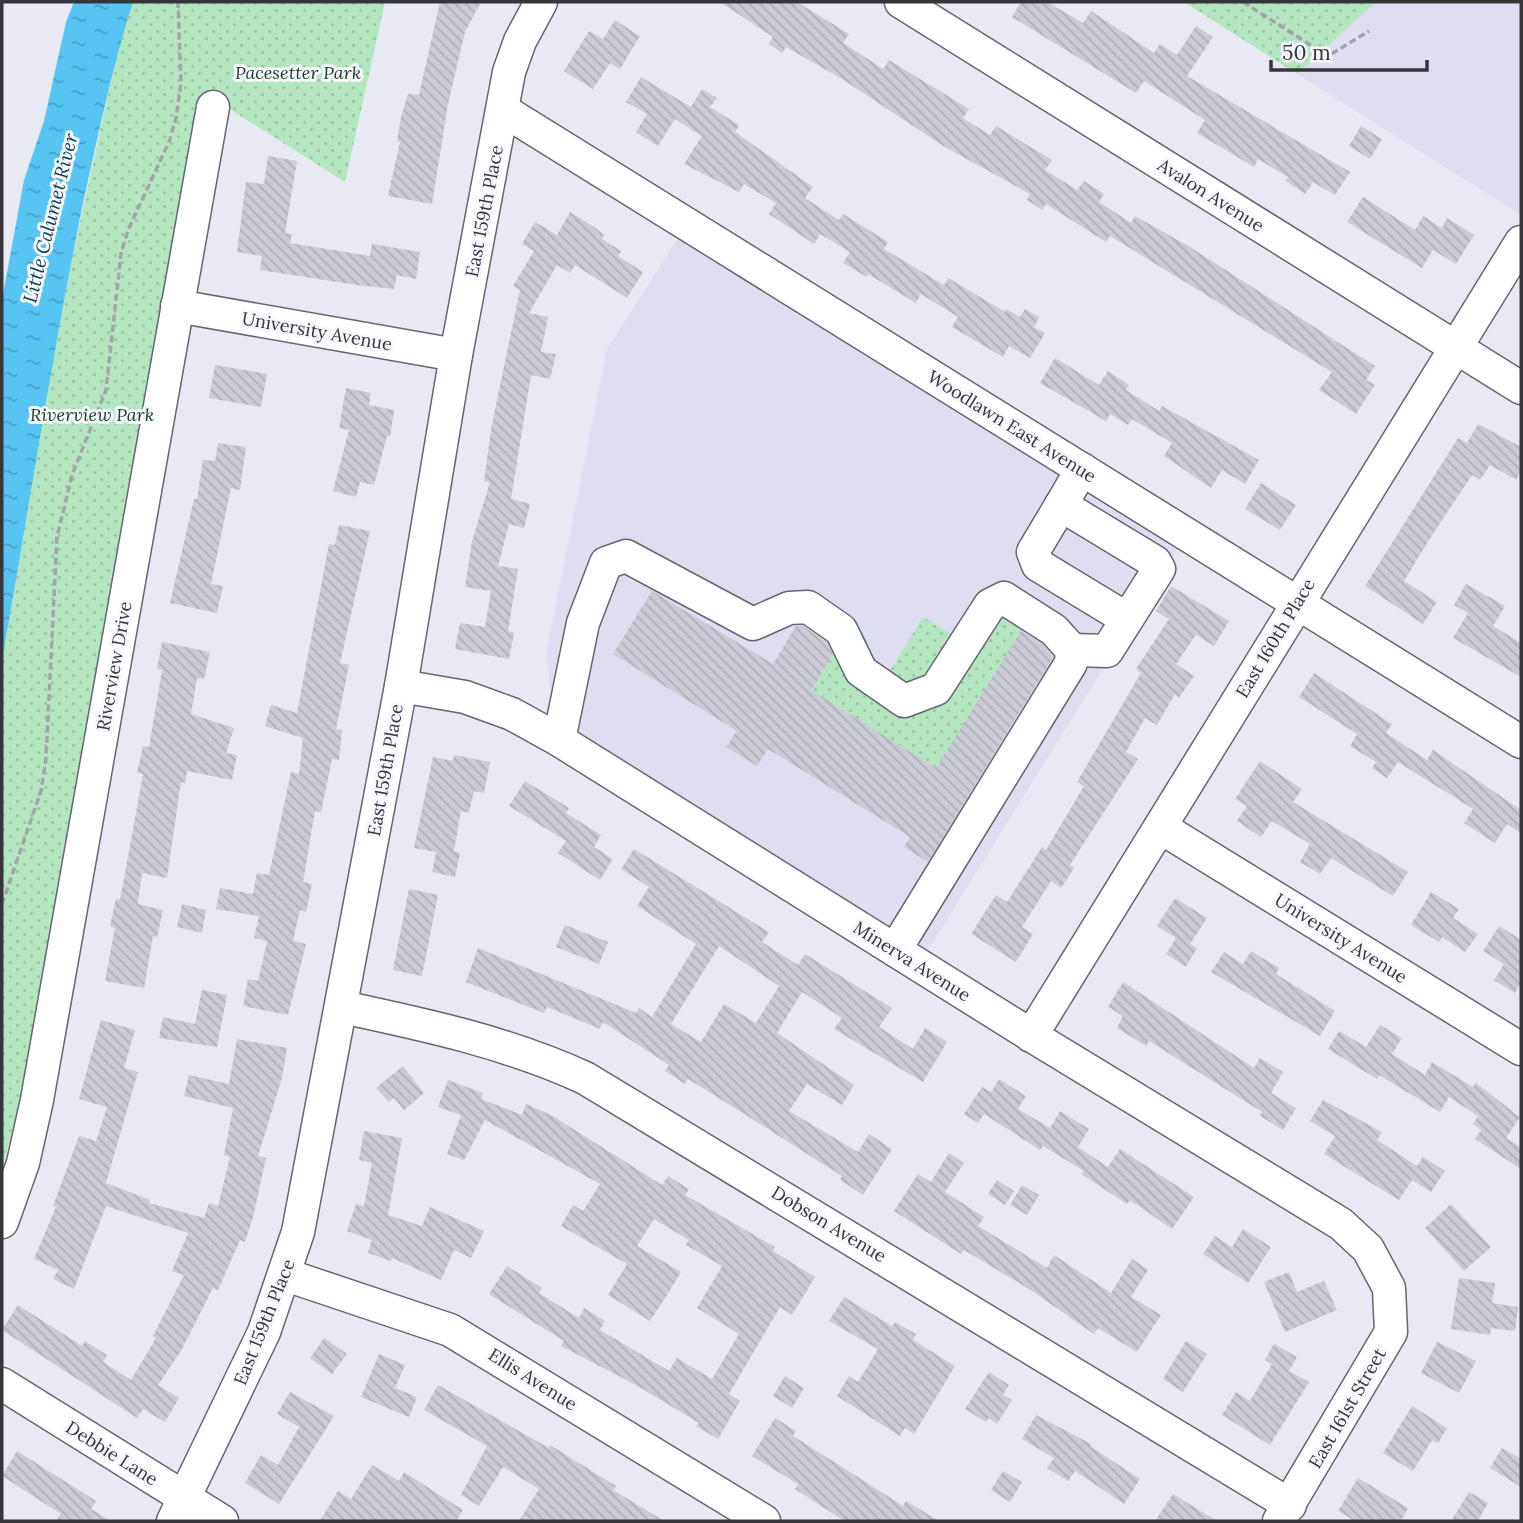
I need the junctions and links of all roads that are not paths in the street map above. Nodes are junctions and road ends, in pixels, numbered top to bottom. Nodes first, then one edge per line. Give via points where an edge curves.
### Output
1 (541, 2) edge
2 (901, 2) edge
3 (212, 107) dead end
4 (503, 110) junction
5 (1521, 242) edge
6 (177, 306) junction
7 (1456, 346) junction
8 (456, 355) junction
9 (1521, 388) edge
10 (1082, 469) junction
11 (1061, 505) junction
12 (1169, 523) junction
13 (1148, 558) junction
14 (1297, 603) junction
15 (1127, 619) junction
16 (1072, 656) junction
17 (401, 686) junction
18 (559, 740) junction
19 (1521, 742) edge
20 (1160, 827) junction
21 (895, 950) junction
22 (342, 1007) junction
23 (1031, 1036) junction
24 (1521, 1049) edge
25 (2, 1222) edge
26 (286, 1275) junction
27 (1389, 1288) joint
28 (2, 1384) edge
29 (179, 1510) edge
30 (1284, 1513) edge
31 (222, 1521) edge
32 (764, 1521) edge

1 - 4 street, East 159th Place via 509,72
2 - 7 street, Avalon Avenue
3 - 6 street, Riverview Drive
4 - 8 street, East 159th Place
4 - 10 street, Woodlawn East Avenue
5 - 7 street, East 160th Place
6 - 8 street, University Avenue
6 - 25 street, Riverview Drive via 37,1100 23,1164
7 - 9 street, Avalon Avenue
7 - 14 street, East 160th Place
8 - 17 street, East 159th Place
10 - 11 street
10 - 12 street, Woodlawn East Avenue
11 - 13 street
11 - 15 street via 1033,552 1038,565
12 - 13 street
12 - 14 street, Woodlawn East Avenue
13 - 15 street via 1159,569
14 - 19 street, Woodlawn East Avenue
14 - 20 street, East 160th Place
15 - 16 street via 1107,651
16 - 18 street via 1054,630 1004,598 990,605 936,689 904,701 861,670 842,630 808,607 789,608 753,624 626,556 606,564 583,623
16 - 21 street
17 - 18 street, Minerva Avenue via 465,697 512,714
17 - 22 street, East 159th Place
18 - 21 street, Minerva Avenue
20 - 23 street, East 160th Place
20 - 24 street, University Avenue
21 - 23 street, Minerva Avenue
22 - 26 street, East 159th Place via 309,1185
22 - 30 street, Dobson Avenue via 475,1036 532,1055 627,1101
23 - 27 street, Minerva Avenue via 1341,1224 1368,1249
26 - 29 street, East 159th Place
26 - 32 street, Ellis Avenue via 450,1330
27 - 30 street, East 161st Street via 1391,1332
28 - 29 street, Debbie Lane
29 - 31 street, Debbie Lane

